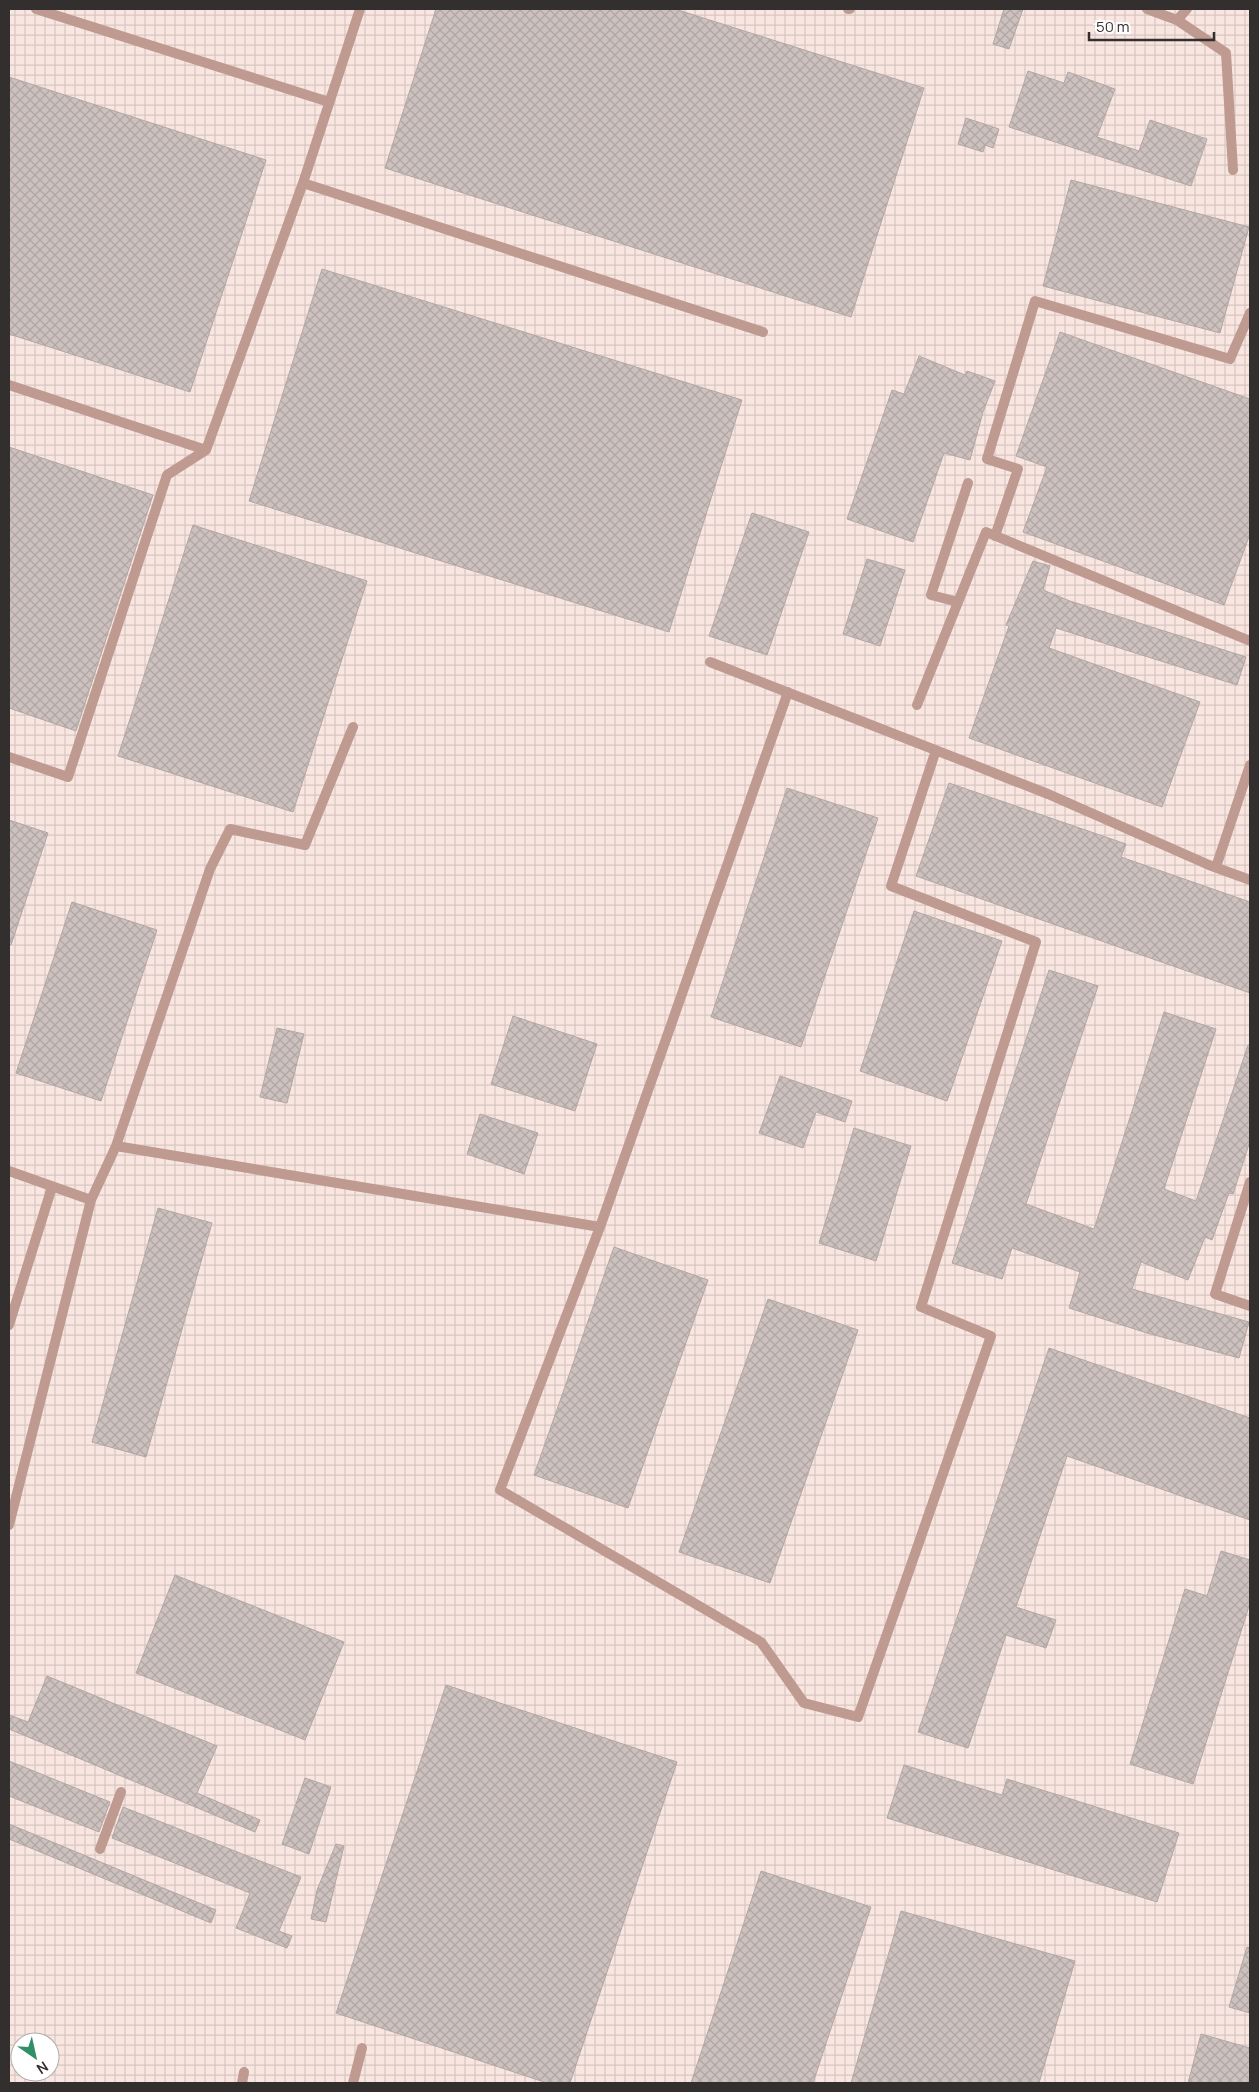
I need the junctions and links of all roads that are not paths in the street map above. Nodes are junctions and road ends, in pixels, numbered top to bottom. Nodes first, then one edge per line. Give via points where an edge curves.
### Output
1 (36, 9) edge
2 (1147, 9) edge
3 (1186, 9) edge
4 (359, 11) edge
5 (1178, 20) junction
6 (329, 102) junction
7 (1233, 170) dead end
8 (302, 183) junction
9 (1250, 313) edge
10 (763, 332) dead end
11 (9, 385) edge
12 (206, 450) junction
13 (968, 482) dead end
14 (995, 536) junction
15 (958, 602) junction
16 (1250, 641) edge
17 (710, 662) dead end
18 (788, 692) junction
19 (917, 705) dead end
20 (353, 727) dead end
21 (936, 750) junction
22 (9, 757) edge
23 (1250, 765) edge
24 (1216, 867) junction
25 (1250, 880) edge
26 (116, 1146) junction
27 (9, 1171) edge
28 (1250, 1182) edge
29 (52, 1187) junction
30 (91, 1200) junction
31 (600, 1228) junction
32 (1250, 1306) edge
33 (9, 1325) edge
34 (9, 1525) edge
35 (121, 1792) dead end
36 (100, 1848) dead end
37 (362, 2048) dead end
38 (244, 2072) dead end
39 (242, 2083) edge
40 (353, 2083) edge

1 - 6 lane
2 - 5 lane
3 - 5 lane
4 - 6 lane
5 - 7 lane via 1226,53
6 - 8 lane
8 - 10 lane
8 - 12 lane
9 - 14 lane via 1230,360 1035,301 987,459 1018,469
11 - 12 lane
12 - 22 lane via 167,475 68,777
13 - 15 lane via 931,595
14 - 15 lane via 986,532
14 - 16 lane
15 - 19 lane
17 - 18 lane
18 - 21 lane
18 - 31 lane
20 - 26 lane via 305,845 230,829 210,869
21 - 24 lane via 1048,794
21 - 31 lane via 891,886 1036,942 920,1306 991,1336 858,1716 804,1703 761,1642 500,1490
23 - 24 lane
24 - 25 lane
26 - 30 lane
26 - 31 lane
27 - 29 lane
28 - 32 lane via 1215,1294
29 - 30 lane
29 - 33 lane
30 - 34 lane
35 - 36 lane
37 - 40 lane
38 - 39 lane

